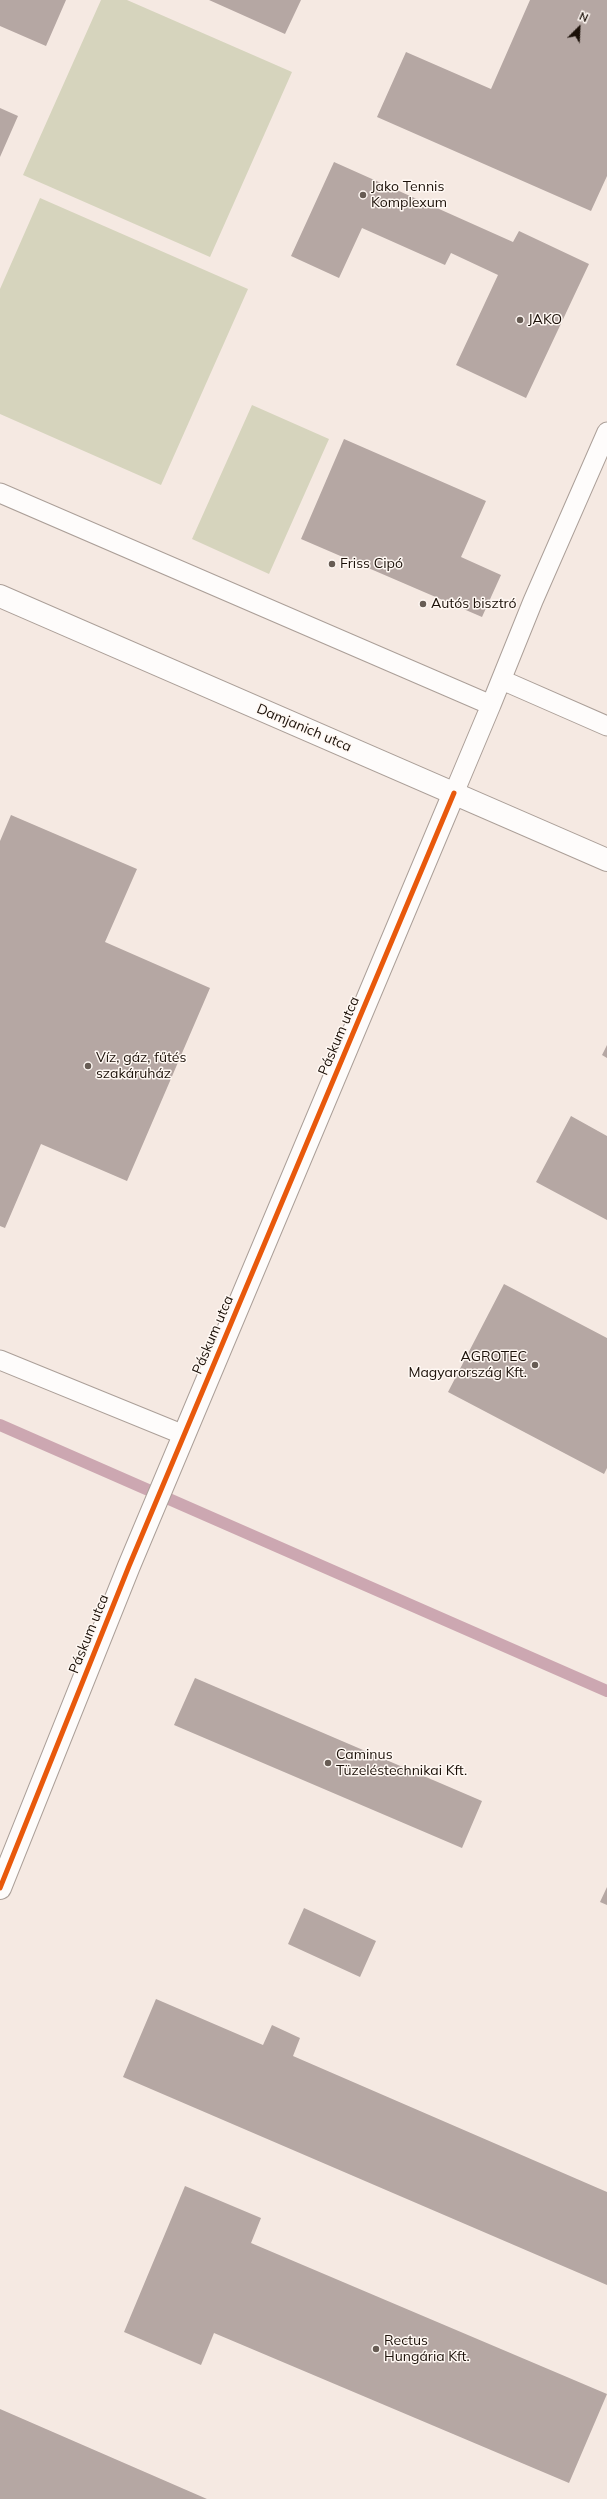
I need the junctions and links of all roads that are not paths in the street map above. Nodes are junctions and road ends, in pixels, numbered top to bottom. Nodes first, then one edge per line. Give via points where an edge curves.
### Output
1 (607, 432) edge
2 (0, 493) edge
3 (0, 596) edge
4 (502, 680) junction
5 (491, 704) junction
6 (607, 726) edge
7 (454, 793) junction
8 (607, 860) edge
9 (0, 1360) edge
10 (180, 1443) junction
11 (0, 1888) edge

1 - 4 lane via 533,601
2 - 5 lane
3 - 7 street, Damjanich utca
4 - 5 lane
4 - 6 lane
5 - 7 lane
7 - 8 street, Damjanich utca
7 - 10 street, Páskum utca
9 - 10 lane
10 - 11 street, Páskum utca

